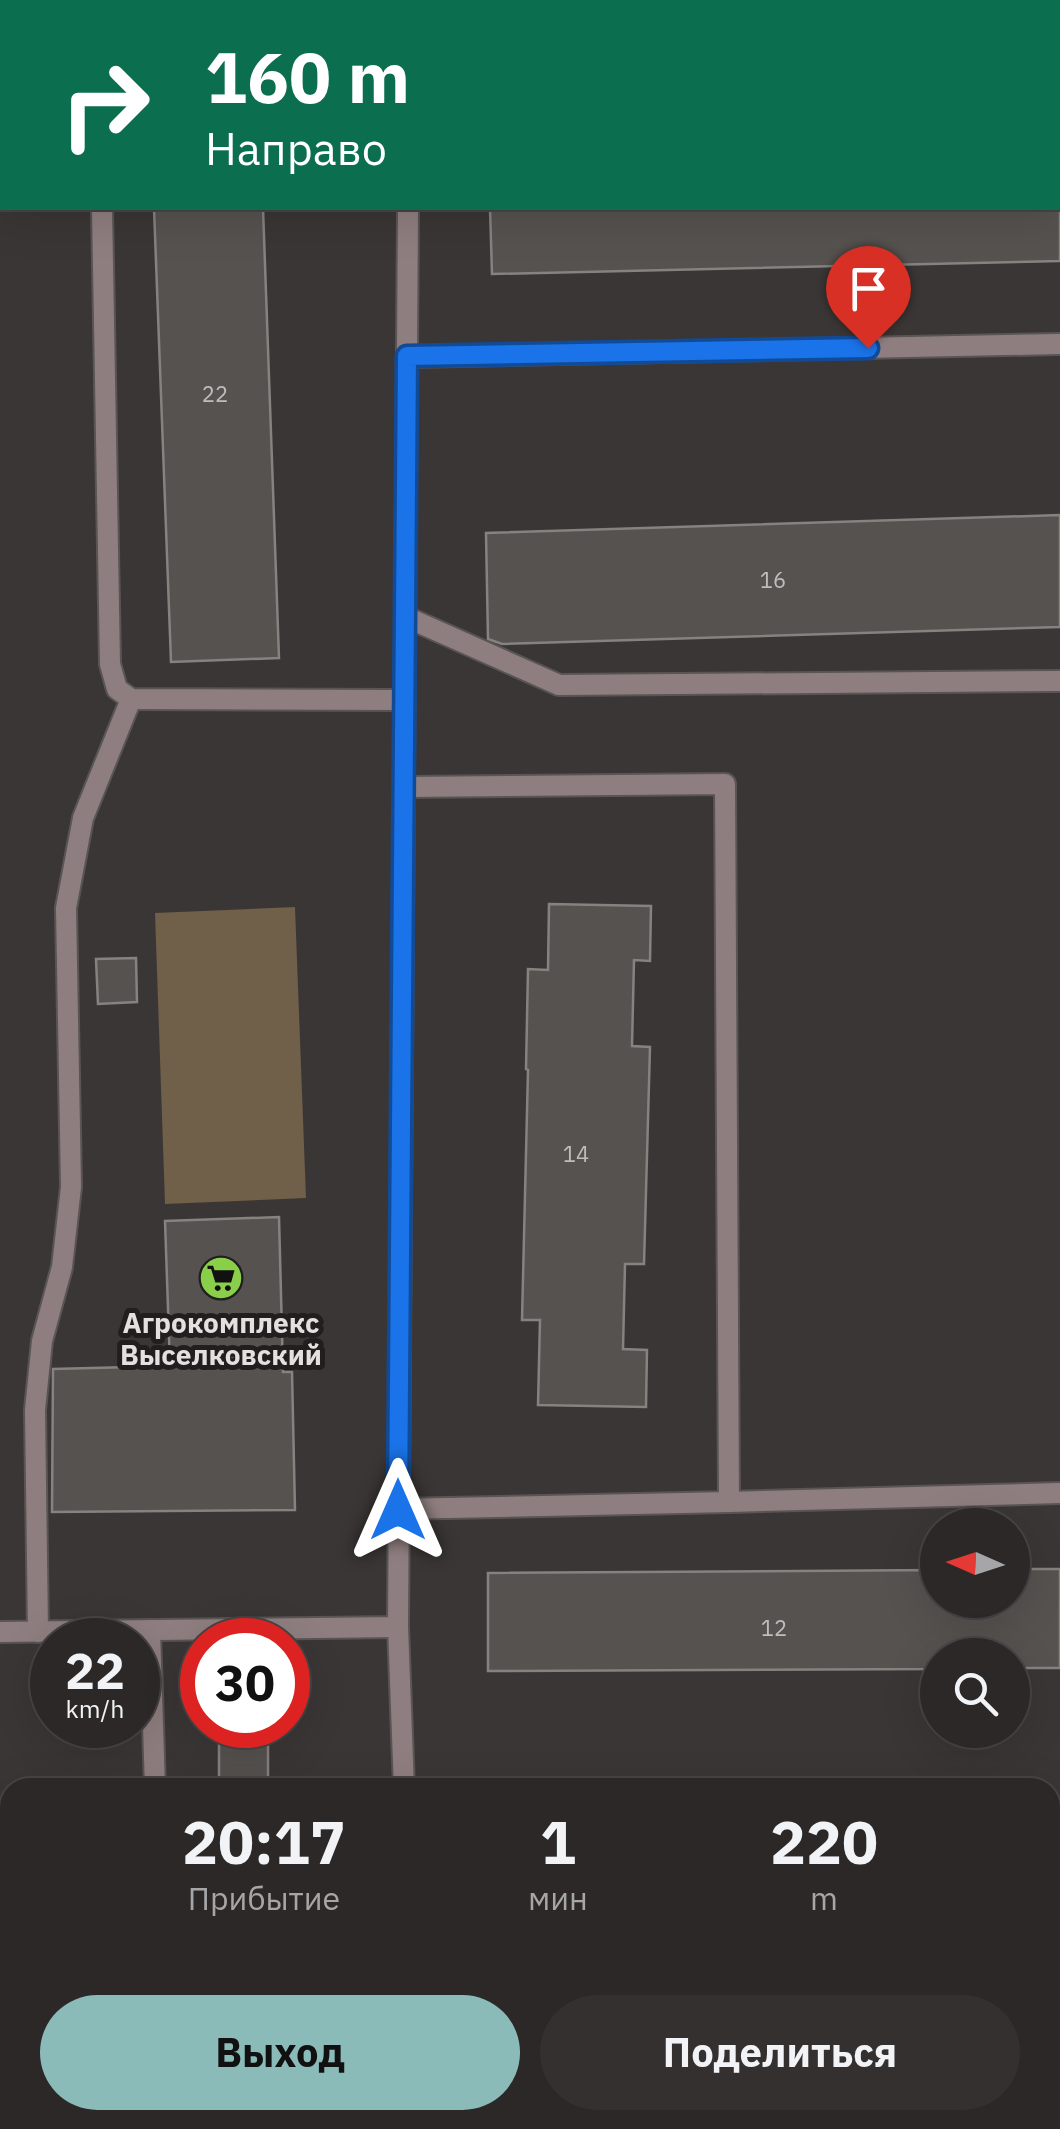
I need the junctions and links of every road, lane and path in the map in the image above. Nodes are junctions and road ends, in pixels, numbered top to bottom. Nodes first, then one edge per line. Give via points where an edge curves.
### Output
1 (102, 210) edge
2 (408, 210) edge
3 (1060, 344) edge
4 (407, 356) junction
5 (406, 617) junction
6 (1060, 680) edge
7 (130, 698) junction
8 (404, 700) junction
9 (404, 787) junction
10 (1060, 1493) edge
11 (729, 1502) junction
12 (398, 1510) junction
13 (38, 1618) edge
14 (398, 1626) junction
15 (160, 1630) edge
16 (0, 1632) edge
17 (30, 1632) edge
18 (154, 1748) edge
19 (155, 1778) edge
20 (404, 1778) edge

1 - 7 street via 110,664 117,689
2 - 4 street
3 - 4 street
4 - 5 street
5 - 6 street via 559,685
5 - 8 street
7 - 8 street
7 - 13 street via 83,818 66,908 71,1187 35,1410
8 - 9 street
9 - 11 street via 725,784
9 - 12 street
10 - 11 street
11 - 12 street
12 - 14 street
14 - 15 street
14 - 20 street
16 - 17 street
18 - 19 street

